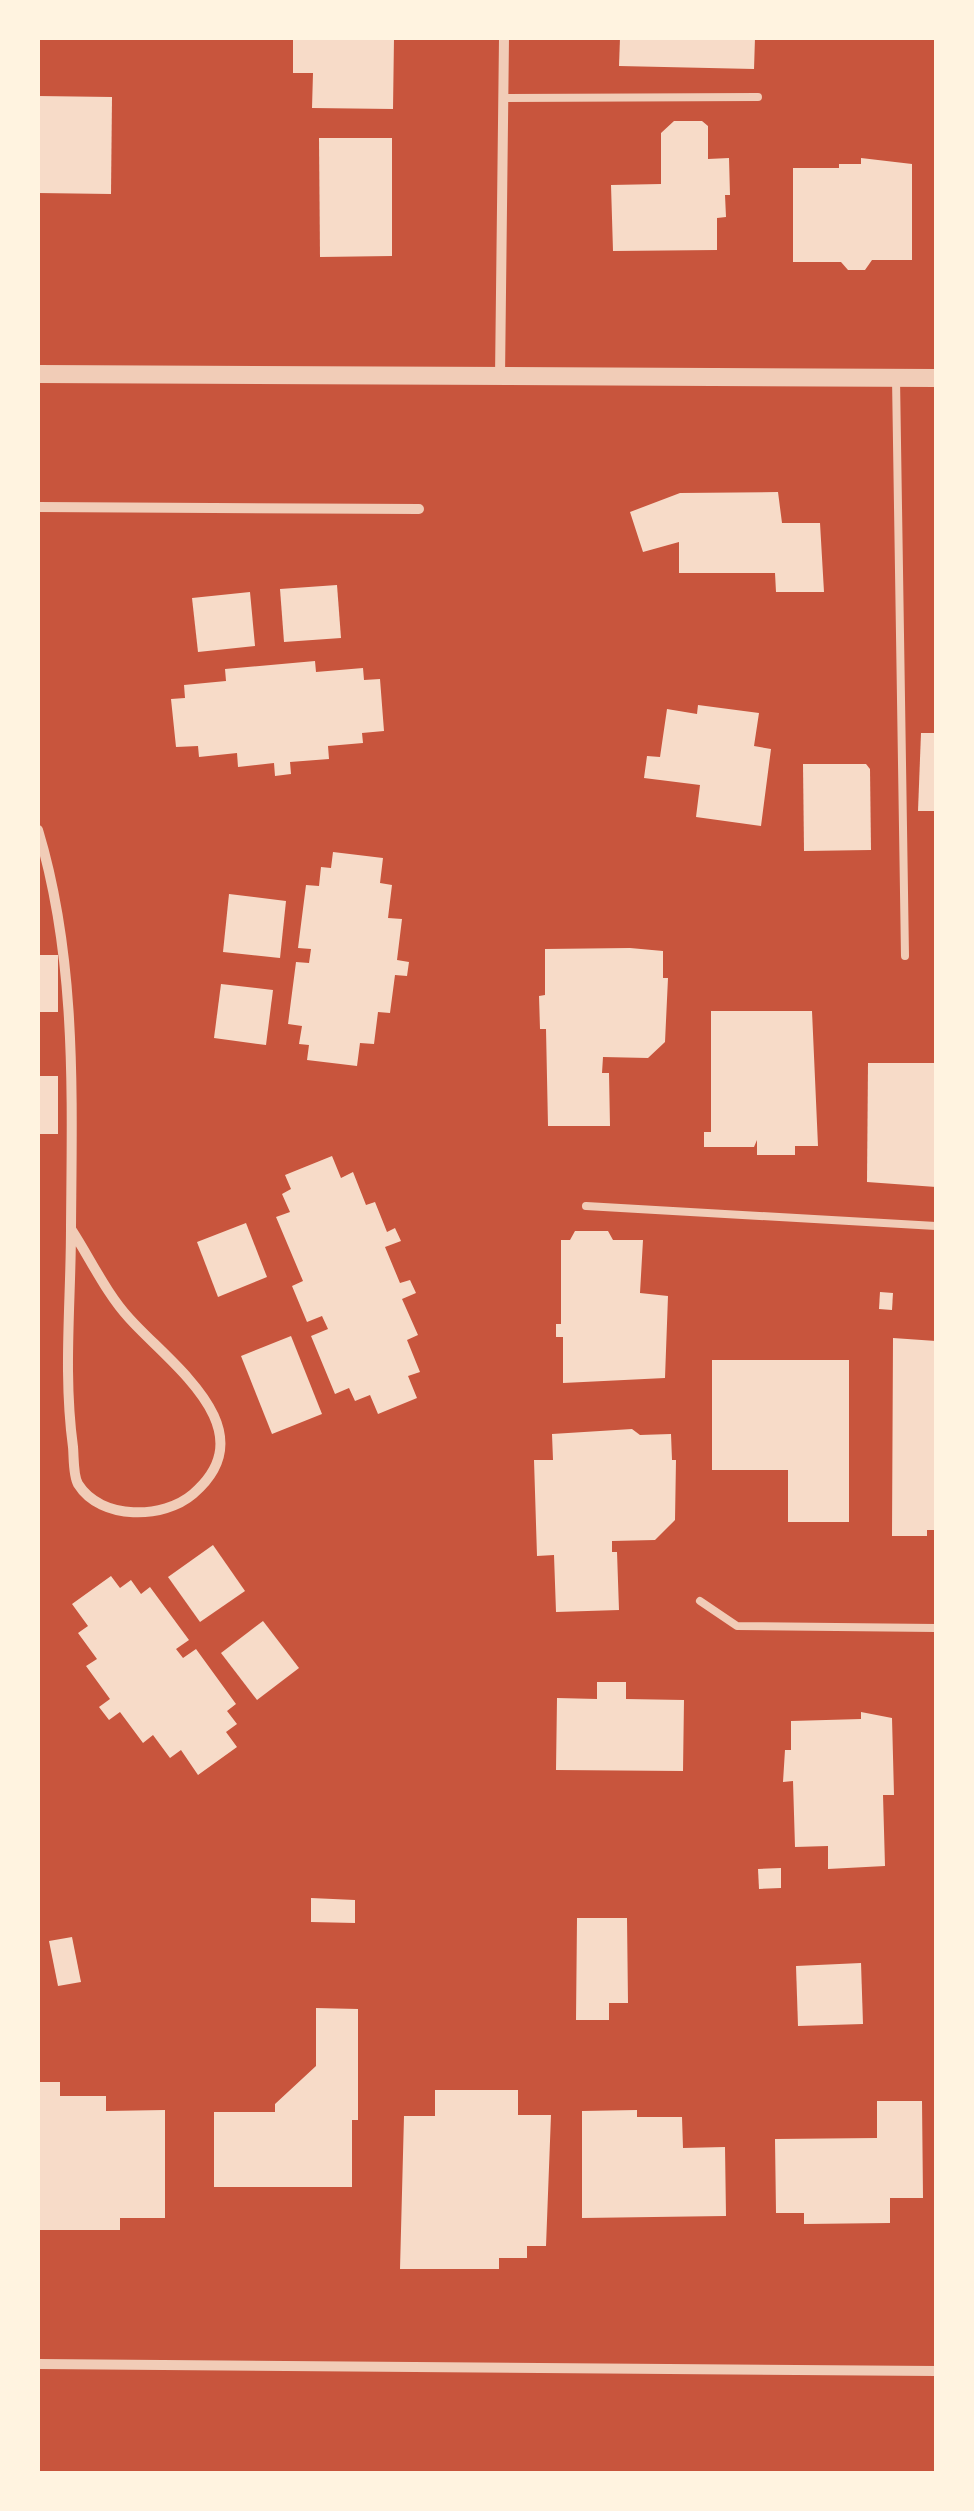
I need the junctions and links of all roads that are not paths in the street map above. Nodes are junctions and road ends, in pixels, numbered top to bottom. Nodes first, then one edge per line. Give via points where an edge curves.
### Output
1 (504, 38) edge
2 (758, 97) dead end
3 (504, 98) junction
4 (38, 374) edge
5 (500, 377) junction
6 (896, 378) junction
7 (936, 378) edge
8 (38, 507) edge
9 (419, 509) dead end
10 (38, 830) edge
11 (905, 956) dead end
12 (586, 1206) dead end
13 (936, 1226) edge
14 (72, 1229) junction
15 (700, 1601) dead end
16 (936, 1628) edge
17 (38, 2364) edge
18 (936, 2371) edge

1 - 3 street
2 - 3 lane
3 - 5 street
4 - 5 street
5 - 6 street
6 - 7 street
6 - 11 lane
8 - 9 street
10 - 14 street via 68,969
12 - 13 lane
14 - 14 street via 127,1316 193,1380 217,1419 220,1451 210,1480 180,1505 139,1513 102,1506 77,1483 65,1388
15 - 16 lane via 737,1626
17 - 18 street

